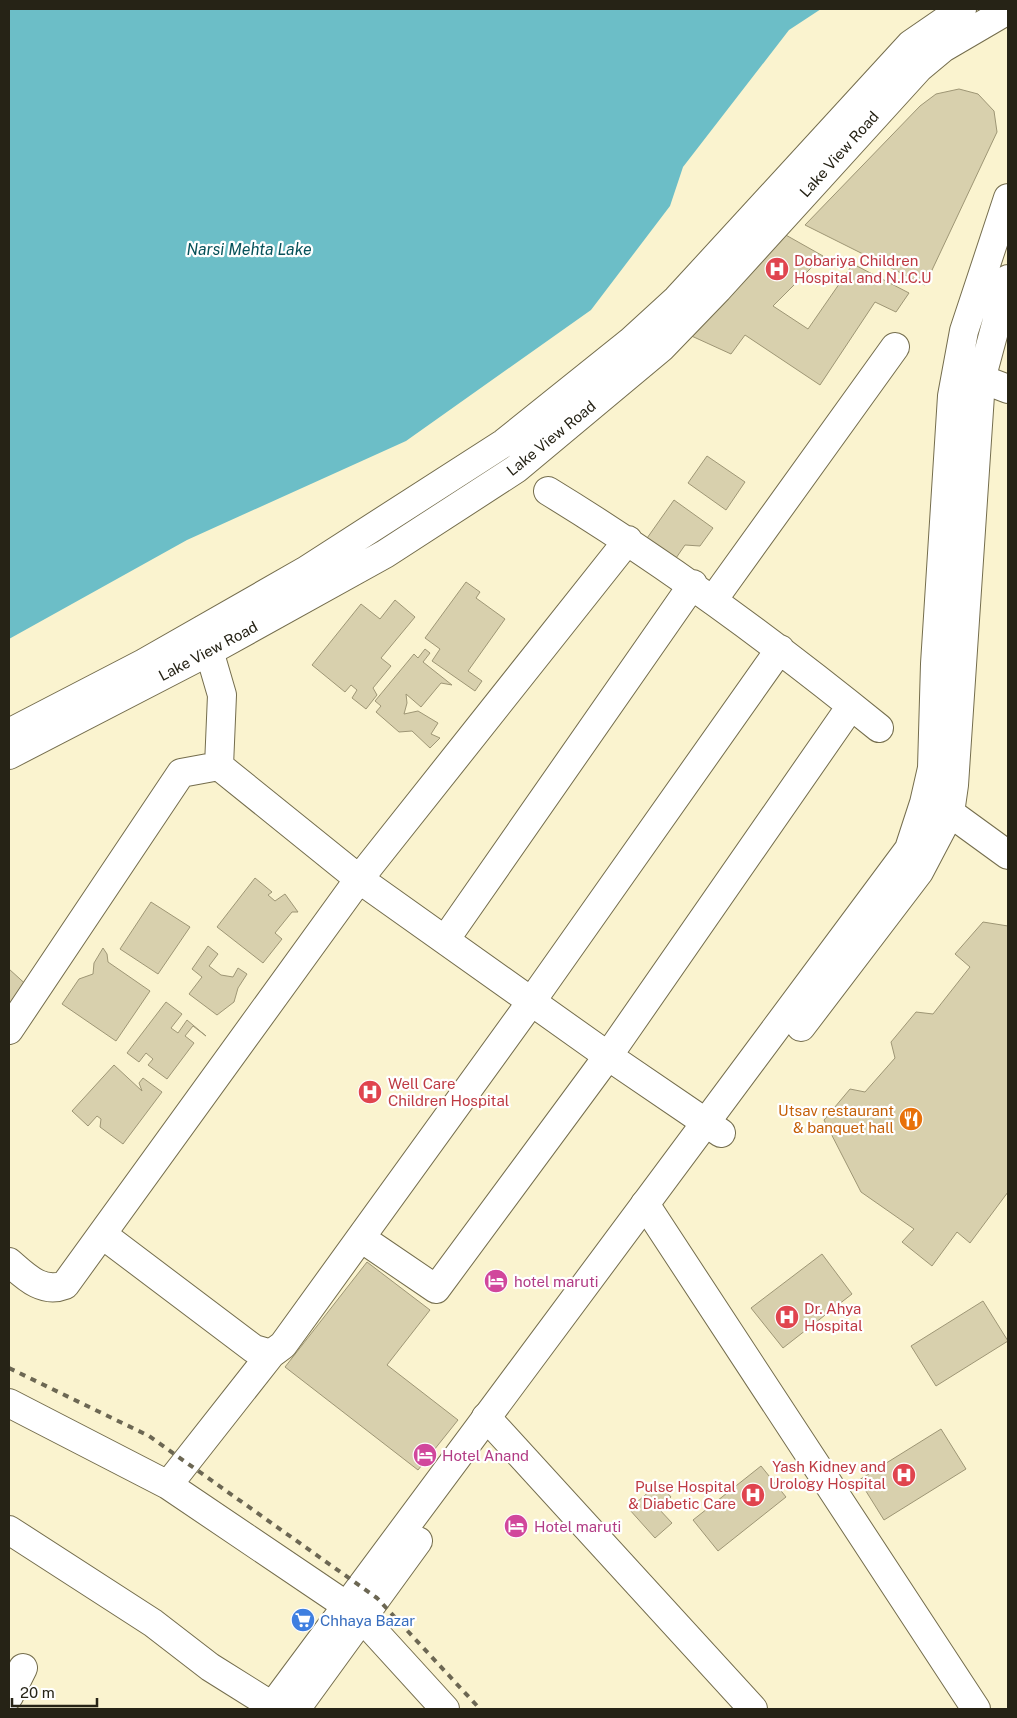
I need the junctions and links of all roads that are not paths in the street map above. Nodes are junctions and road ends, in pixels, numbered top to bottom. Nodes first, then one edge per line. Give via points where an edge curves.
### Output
1 (962, 9) edge
2 (1008, 10) edge
3 (937, 39) junction
4 (1008, 198) edge
5 (1008, 278) edge
6 (895, 347) dead end
7 (957, 369) junction
8 (981, 380) junction
9 (1008, 389) edge
10 (497, 446) junction
11 (516, 468) junction
12 (548, 491) dead end
13 (628, 540) junction
14 (703, 592) junction
15 (206, 640) junction
16 (780, 649) junction
17 (851, 706) junction
18 (879, 728) dead end
19 (9, 733) edge
20 (9, 755) edge
21 (219, 766) junction
22 (926, 795) junction
23 (950, 813) junction
24 (1008, 855) edge
25 (359, 879) junction
26 (445, 940) junction
27 (531, 1002) junction
28 (9, 1030) edge
29 (608, 1056) junction
30 (713, 1127) junction
31 (650, 1211) junction
32 (103, 1235) junction
33 (361, 1238) junction
34 (9, 1262) edge
35 (270, 1354) junction
36 (9, 1403) edge
37 (492, 1423) junction
38 (168, 1484) junction
39 (9, 1530) edge
40 (354, 1612) junction
41 (23, 1668) dead end
42 (9, 1696) edge
43 (278, 1709) edge
44 (445, 1709) edge
45 (753, 1709) edge
46 (976, 1709) edge

1 - 3 street, Lake View Road
2 - 3 street, Lake View Road
3 - 10 street, Lake View Road via 911,44 877,78 677,299 630,342
3 - 11 street, Lake View Road via 919,68 661,348
4 - 7 street via 964,332
5 - 8 street
6 - 14 street
7 - 8 street
7 - 22 street via 952,396 935,664 932,768
8 - 9 street
8 - 23 street
10 - 11 street
10 - 15 street, Lake View Road
11 - 15 street, Lake View Road via 385,554
12 - 13 street
13 - 14 street
13 - 25 street
14 - 16 street
14 - 26 street
15 - 19 street, Lake View Road
15 - 20 street, Lake View Road
15 - 21 street via 222,695
16 - 17 street
16 - 27 street
17 - 18 street
17 - 29 street
21 - 25 street
21 - 28 street via 181,773
22 - 23 street
22 - 30 street via 909,849
23 - 24 street
23 - 30 street via 919,872
25 - 26 street
25 - 32 street
26 - 27 street
27 - 29 street
27 - 33 street
29 - 30 street
29 - 33 street via 436,1289
30 - 31 street
31 - 37 street
31 - 46 street
32 - 34 street via 65,1285 54,1289 34,1283
32 - 35 street via 254,1349
33 - 35 street via 283,1346
35 - 38 street
36 - 38 street
37 - 40 street
37 - 45 street
38 - 40 street
39 - 43 street via 153,1623 210,1667
40 - 43 street
40 - 44 street
41 - 42 street

